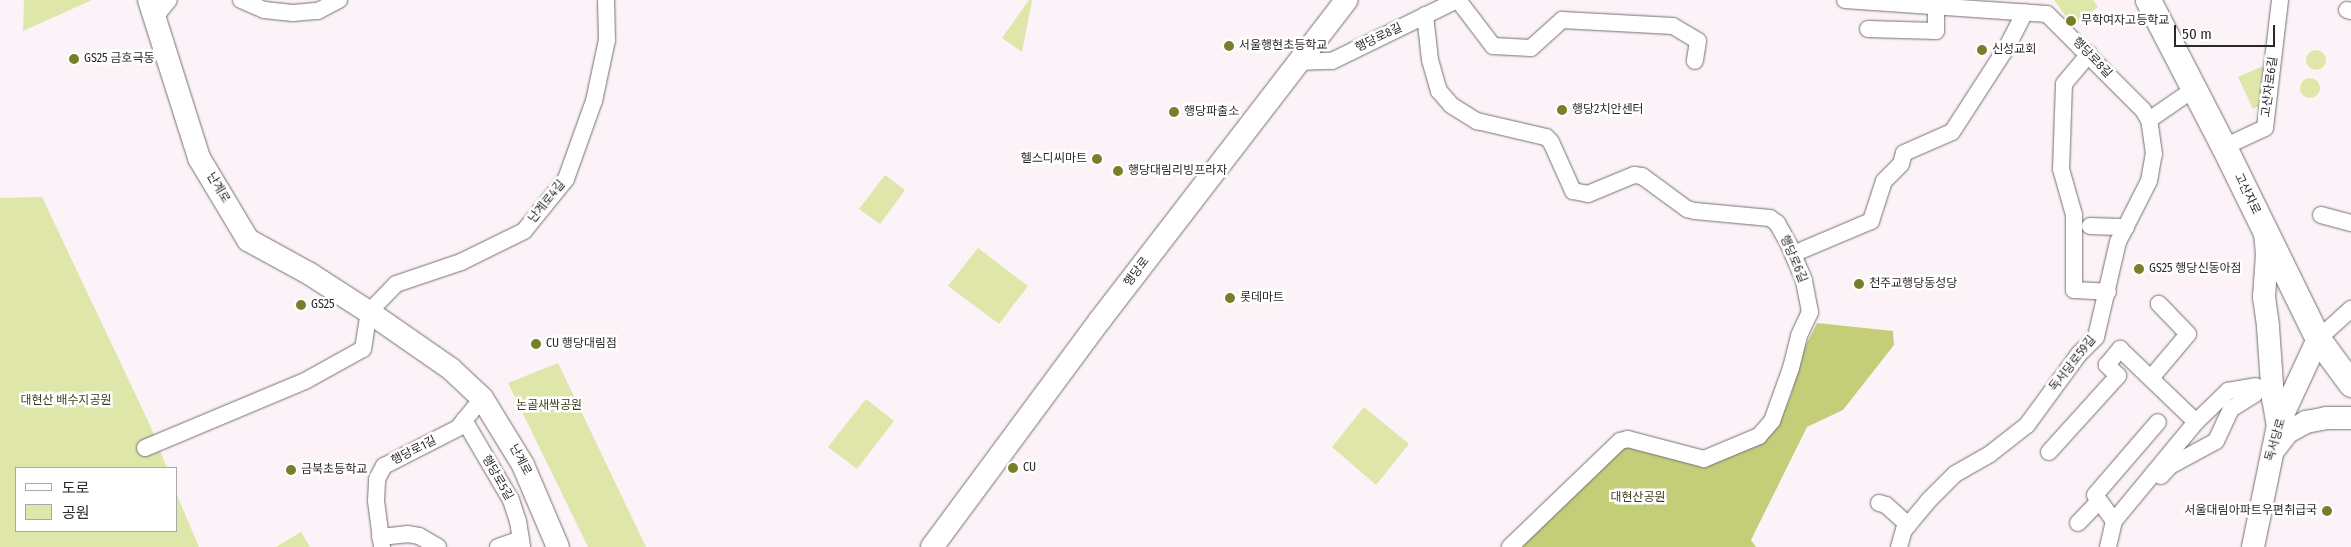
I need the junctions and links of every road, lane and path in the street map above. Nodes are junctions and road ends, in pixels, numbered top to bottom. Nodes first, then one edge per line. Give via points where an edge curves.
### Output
1 (241, 0) edge
2 (339, 0) edge
3 (606, 0) edge
4 (1457, 0) edge
5 (1845, 0) edge
6 (2148, 0) edge
7 (2280, 0) edge
8 (1337, 3) edge
9 (158, 6) edge
10 (1936, 7) junction
11 (2025, 12) junction
12 (1425, 15) junction
13 (1868, 29) dead end
14 (2089, 54) junction
15 (1696, 61) dead end
16 (1297, 62) junction
17 (2194, 89) junction
18 (2149, 120) junction
19 (2224, 147) junction
20 (2320, 215) dead end
21 (2351, 223) edge
22 (2090, 226) dead end
23 (2126, 227) junction
24 (2265, 231) junction
25 (1793, 254) junction
26 (2108, 292) junction
27 (2159, 304) dead end
28 (2351, 309) edge
29 (369, 312) junction
30 (2318, 339) junction
31 (2151, 378) junction
32 (2351, 384) edge
33 (482, 398) junction
34 (2351, 418) edge
35 (464, 420) junction
36 (2158, 422) dead end
37 (2196, 422) junction
38 (2278, 425) junction
39 (145, 448) dead end
40 (2049, 452) dead end
41 (2271, 454) junction
42 (2099, 501) junction
43 (1879, 503) dead end
44 (2114, 521) junction
45 (2078, 522) dead end
46 (1908, 525) junction
47 (381, 542) edge
48 (525, 544) edge
49 (438, 547) edge
50 (498, 547) edge
51 (558, 547) edge
52 (932, 547) edge
53 (1510, 547) edge
54 (1899, 547) edge
55 (2108, 547) edge
56 (2118, 547) edge
57 (2253, 547) edge

1 - 2 street via 264,10 293,13 318,10
3 - 29 street, 난계로4길 via 607,40 594,101 566,179 524,231 461,262 396,284
4 - 12 street, 행당로8길
4 - 15 street via 1492,46 1530,48 1562,20 1673,26 1698,41
5 - 10 street, 행당로8길
6 - 17 main road, 고산자로
7 - 19 street, 고산자로6길 via 2265,128
8 - 16 main road, 행당로
9 - 29 main road, 난계로 via 199,158 248,240
10 - 11 street, 행당로8길
10 - 13 street via 1936,31
11 - 14 street, 행당로8길 via 2046,14
11 - 25 street via 2007,47 1952,132 1904,153 1901,164 1884,181 1870,221
12 - 16 street, 행당로8길 via 1332,61
12 - 25 street, 행당로6길 via 1430,60 1439,91 1451,105 1477,121 1546,137 1552,142 1573,191 1588,194 1634,175 1642,176 1695,211 1770,218 1777,223
14 - 18 street, 행당로8길
14 - 26 street via 2057,84 2061,169 2074,214 2069,289
16 - 52 main road, 행당로
17 - 18 street
17 - 19 main road, 고산자로
18 - 23 street, 독서당로59길 via 2154,154 2150,181
19 - 24 main road, 고산자로
20 - 21 street
22 - 23 street
23 - 26 street, 독서당로59길 via 2118,242
24 - 30 main road, 고산자로
24 - 38 main road via 2268,254 2264,297
25 - 53 street, 행당로6길 via 1804,281 1810,312 1772,421 1759,436 1704,459 1628,439 1620,441
26 - 46 street, 독서당로59길 via 2096,337 2079,354 2027,425 1990,454 1955,474
27 - 31 street via 2188,334
28 - 30 street
29 - 33 main road, 난계로 via 451,369
29 - 39 street via 363,349 305,381
30 - 32 main road, 고산자로
30 - 38 main road, 독서당로
31 - 37 street
31 - 40 street via 2120,350 2106,365 2118,376
33 - 35 street, 행당로1길
33 - 51 main road, 난계로 via 523,464
34 - 41 main road via 2326,418 2297,426 2288,432
35 - 47 street, 행당로1길 via 458,428 384,466 377,479 376,501
35 - 48 street, 행당로5길 via 511,500
36 - 42 street via 2095,495
37 - 44 street
37 - 56 street via 2228,391 2255,390 2231,409 2216,441 2170,466 2140,499 2130,511
38 - 41 main road, 독서당로
41 - 57 main road, 독서당로
42 - 44 street
42 - 45 street
43 - 46 street via 1886,505
44 - 55 street
46 - 54 street, 독서당로59길
47 - 49 street via 407,534 419,536
48 - 50 street, 행당로5길

